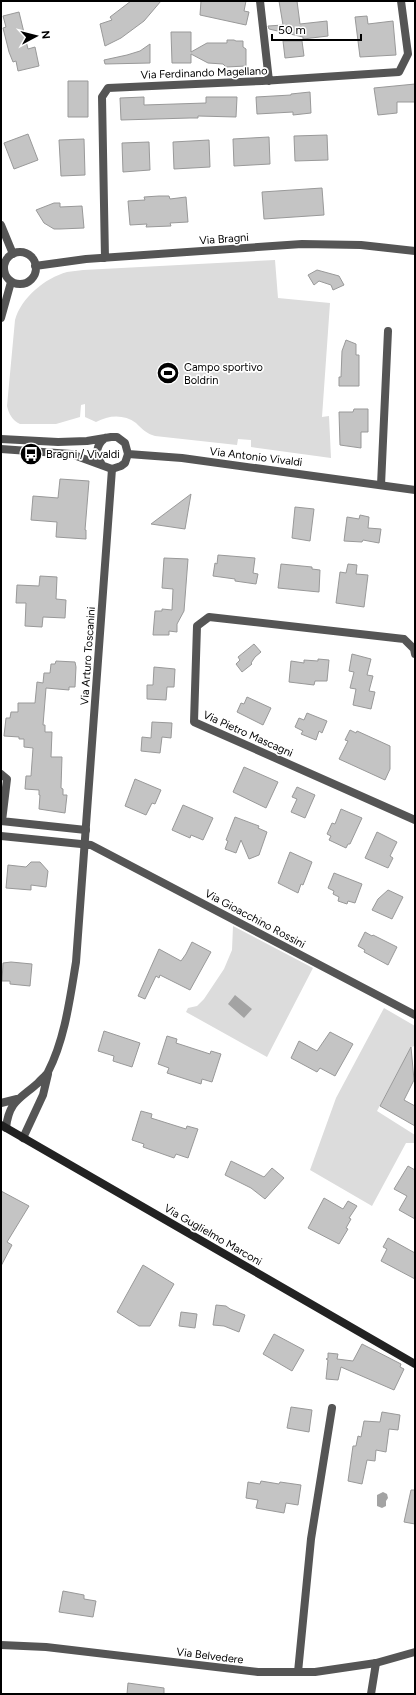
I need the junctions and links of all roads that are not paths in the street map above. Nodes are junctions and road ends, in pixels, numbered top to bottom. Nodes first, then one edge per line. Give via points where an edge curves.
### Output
1 (260, 1) edge
2 (401, 1) edge
3 (270, 81) junction
4 (1, 225) edge
5 (415, 251) edge
6 (13, 254) junction
7 (105, 258) junction
8 (35, 266) junction
9 (11, 282) junction
10 (1, 318) edge
11 (388, 331) dead end
12 (106, 438) junction
13 (1, 439) edge
14 (1, 450) edge
15 (128, 454) junction
16 (101, 463) junction
17 (112, 469) junction
18 (381, 485) junction
19 (415, 490) edge
20 (415, 654) edge
21 (1, 774) edge
22 (3, 795) edge
23 (415, 820) edge
24 (1, 821) edge
25 (86, 830) junction
26 (1, 836) edge
27 (85, 845) junction
28 (415, 1015) edge
29 (48, 1074) junction
30 (17, 1099) junction
31 (1, 1102) edge
32 (4, 1126) edge
33 (23, 1138) junction
34 (415, 1364) edge
35 (332, 1408) dead end
36 (1, 1645) edge
37 (415, 1652) edge
38 (376, 1663) junction
39 (298, 1672) junction
40 (370, 1694) edge

1 - 3 street
2 - 3 street, Via Ferdinando Magellano via 408,54 399,72
3 - 7 street, Via Ferdinando Magellano via 108,88 102,98
4 - 6 street
5 - 7 street, Via Bragni via 361,245 302,244
6 - 8 street via 27,254 33,259
6 - 9 street via 6,260 4,268
7 - 8 street, Via Bragni
8 - 9 street via 34,275 29,282 20,285
9 - 10 street
11 - 18 street
12 - 13 street via 58,442
12 - 15 street via 122,440 128,448
12 - 16 street via 97,450
14 - 16 street via 71,454
15 - 17 street via 125,463
15 - 18 street, Via Antonio Vivaldi via 182,458
16 - 17 street
17 - 25 street, Via Arturo Toscanini
18 - 19 street, Via Antonio Vivaldi
20 - 23 street, Via Pietro Mascagni via 414,649 404,639 209,617 197,626 194,722
21 - 22 street via 7,779
22 - 24 street
24 - 25 street
25 - 27 street, Via Arturo Toscanini
26 - 27 street
27 - 28 street, Via Gioacchino Rossini via 91,845
27 - 29 street, Via Arturo Toscanini via 76,962 62,1034
29 - 30 street, Via Arturo Toscanini
29 - 33 street via 42,1095
30 - 31 street, Via Arturo Toscanini
30 - 32 street, Via Arturo Toscanini
32 - 33 main road, Via Guglielmo Marconi
33 - 34 main road, Via Guglielmo Marconi
35 - 39 street via 311,1539
36 - 39 street, Via Belvedere via 54,1648 258,1672
37 - 38 street, Via Belvedere
38 - 39 street, Via Belvedere
38 - 40 street

